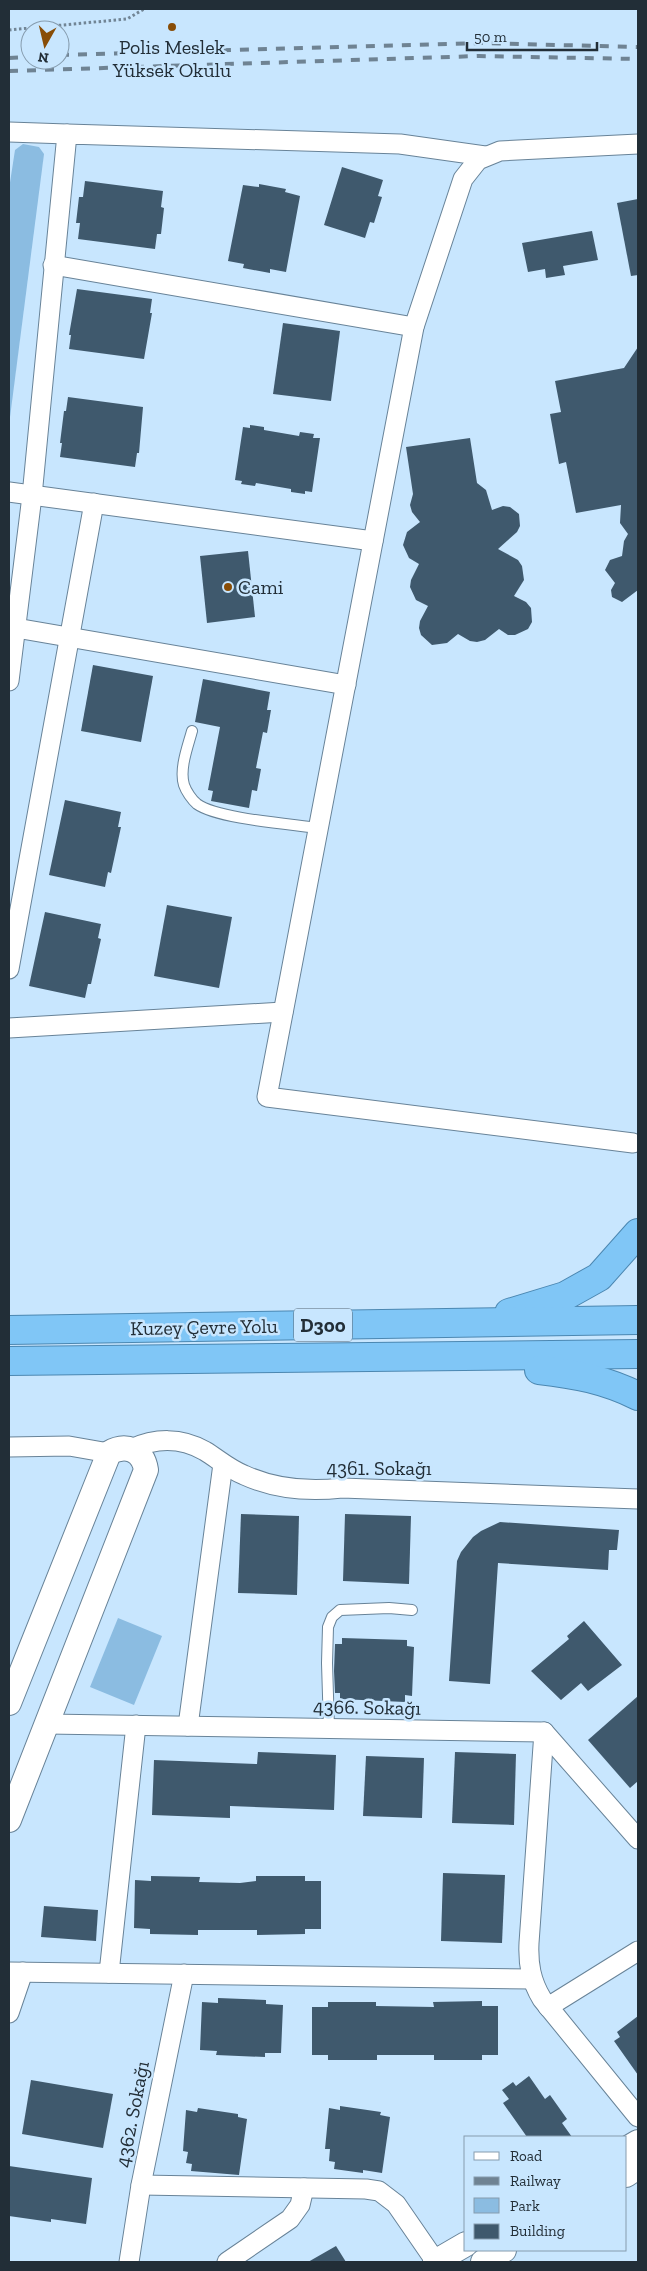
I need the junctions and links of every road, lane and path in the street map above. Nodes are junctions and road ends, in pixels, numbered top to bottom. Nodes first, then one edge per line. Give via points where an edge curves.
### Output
1 (144, 9) edge
2 (9, 30) edge
3 (9, 132) edge
4 (67, 134) junction
5 (638, 144) edge
6 (485, 156) junction
7 (54, 265) junction
8 (414, 327) junction
9 (9, 492) edge
10 (32, 496) junction
11 (94, 503) junction
12 (373, 541) junction
13 (16, 628) junction
14 (70, 637) junction
15 (9, 681) edge
16 (346, 685) junction
17 (192, 732) dead end
18 (318, 828) junction
19 (15, 902) edge
20 (9, 969) edge
21 (283, 1012) junction
22 (9, 1028) edge
23 (633, 1143) dead end
24 (638, 1233) edge
25 (638, 1320) edge
26 (482, 1322) junction
27 (9, 1330) edge
28 (638, 1354) edge
29 (429, 1357) junction
30 (9, 1361) edge
31 (638, 1396) edge
32 (9, 1447) edge
33 (120, 1451) junction
34 (223, 1464) junction
35 (638, 1499) edge
36 (412, 1610) dead end
37 (9, 1703) edge
38 (46, 1724) junction
39 (136, 1725) junction
40 (188, 1726) junction
41 (329, 1728) junction
42 (544, 1732) junction
43 (9, 1820) edge
44 (638, 1839) edge
45 (638, 1952) edge
46 (16, 1972) edge
47 (110, 1973) junction
48 (184, 1974) junction
49 (532, 1979) junction
50 (548, 2007) junction
51 (9, 2013) edge
52 (638, 2117) edge
53 (638, 2142) edge
54 (627, 2149) edge
55 (638, 2167) edge
56 (627, 2174) edge
57 (141, 2186) junction
58 (304, 2188) junction
59 (464, 2245) edge
60 (502, 2251) edge
61 (129, 2262) edge
62 (227, 2262) edge
63 (436, 2262) edge
64 (483, 2262) edge

1 - 2 path via 127,19
3 - 4 street
4 - 6 street via 400,144
4 - 7 street
5 - 6 street via 500,151
6 - 8 street via 472,165 463,179
7 - 8 street
7 - 10 street
8 - 12 street
9 - 10 street
10 - 11 street
10 - 13 street
11 - 12 street
11 - 14 street
12 - 16 street
13 - 14 street
13 - 15 street
14 - 16 street
14 - 19 street
16 - 18 street
17 - 18 lane via 183,783 196,802 214,811 245,818
18 - 21 street
19 - 20 street
21 - 22 street
21 - 23 street via 267,1096
24 - 26 highway via 599,1277 565,1296
25 - 26 highway, Kuzey Çevre Yolu / D300
26 - 27 highway, Kuzey Çevre Yolu / D300
28 - 29 highway, Kuzey Çevre Yolu / D300
29 - 30 highway, Kuzey Çevre Yolu / D300
29 - 31 highway via 589,1377
32 - 33 street via 70,1446
33 - 34 street, 4361. Sokağı via 155,1441 180,1441 204,1450
33 - 37 street
33 - 38 street via 142,1458 146,1470
34 - 35 street, 4361. Sokağı via 262,1482 301,1490 342,1488
34 - 40 street
36 - 41 lane via 340,1610 332,1617 328,1627 327,1663
38 - 39 street, 4366. Sokağı
38 - 43 street
39 - 40 street, 4366. Sokağı
39 - 47 street
40 - 41 street, 4366. Sokağı
41 - 42 street, 4366. Sokağı
42 - 44 street
42 - 49 street via 528,1955
45 - 50 street
46 - 47 street
46 - 51 street
47 - 48 street
48 - 49 street
48 - 57 street, 4362. Sokağı
49 - 50 street
50 - 52 street
53 - 54 street
55 - 56 street
57 - 58 street
57 - 61 street, 4362. Sokağı
58 - 62 street via 300,2205 290,2219
58 - 63 street via 366,2189 388,2196
59 - 63 street
60 - 64 street

